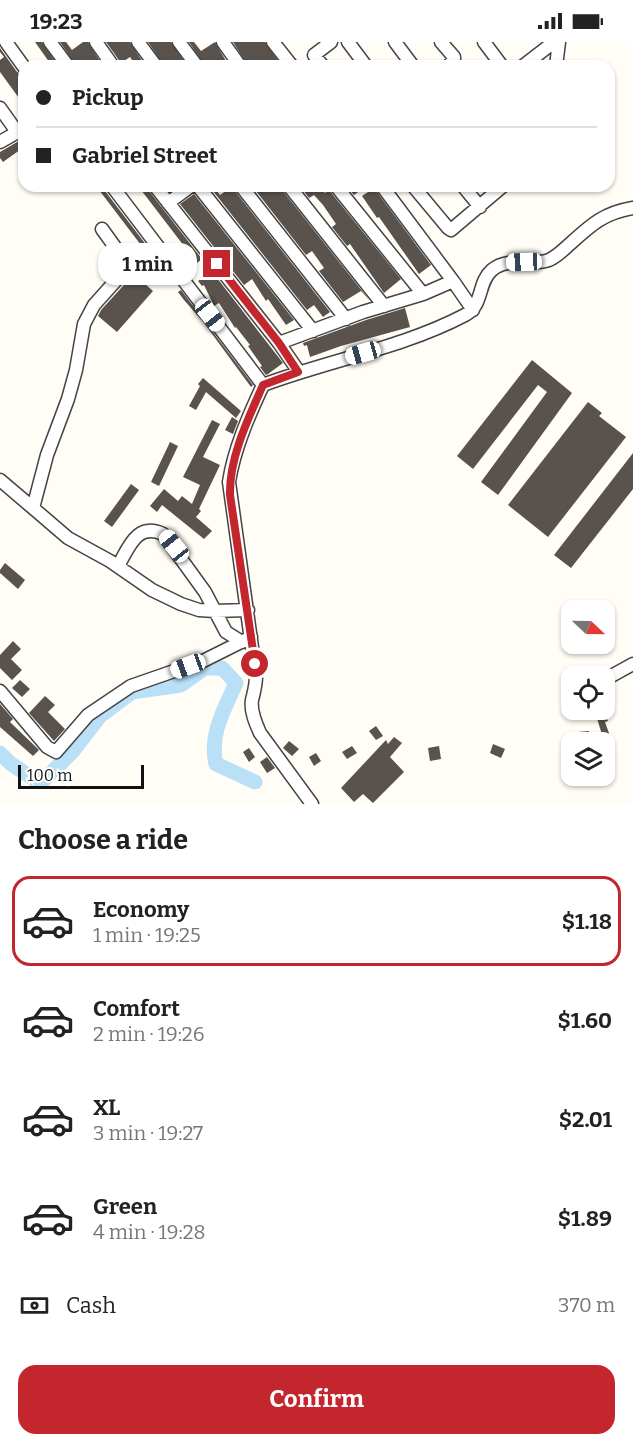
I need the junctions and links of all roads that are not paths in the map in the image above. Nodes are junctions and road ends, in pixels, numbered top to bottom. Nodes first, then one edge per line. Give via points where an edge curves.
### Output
1 (6, 42) edge
2 (50, 42) edge
3 (96, 42) edge
4 (138, 42) edge
5 (179, 42) edge
6 (223, 42) edge
7 (273, 42) edge
8 (331, 42) edge
9 (348, 42) edge
10 (395, 42) edge
11 (441, 42) edge
12 (556, 42) edge
13 (489, 44) edge
14 (19, 60) edge
15 (64, 60) edge
16 (109, 60) edge
17 (152, 60) edge
18 (192, 60) edge
19 (235, 60) edge
20 (287, 60) edge
21 (318, 60) edge
22 (362, 60) edge
23 (409, 60) edge
24 (454, 60) edge
25 (498, 60) edge
26 (531, 60) edge
27 (556, 60) edge
28 (0, 108) edge
29 (18, 127) edge
30 (18, 132) edge
31 (0, 142) edge
32 (122, 192) edge
33 (160, 192) edge
34 (183, 192) edge
35 (203, 192) edge
36 (246, 192) edge
37 (294, 192) edge
38 (341, 192) edge
39 (386, 192) edge
40 (418, 192) edge
41 (468, 192) edge
42 (496, 192) edge
43 (168, 203) junction
44 (480, 207) junction
45 (633, 208) edge
46 (102, 229) dead end
47 (453, 281) junction
48 (423, 294) junction
49 (384, 306) junction
50 (473, 310) junction
51 (346, 319) junction
52 (313, 331) junction
53 (279, 343) junction
54 (298, 372) junction
55 (263, 385) junction
56 (0, 480) edge
57 (33, 508) junction
58 (118, 566) junction
59 (248, 610) junction
60 (215, 611) junction
61 (247, 640) junction
62 (633, 664) edge
63 (615, 674) edge
64 (0, 691) edge
65 (312, 804) edge

1 - 14 street
2 - 15 street
3 - 16 street
4 - 17 street
5 - 18 street
6 - 19 street
7 - 20 street
8 - 21 street via 314,55
9 - 22 street
10 - 23 street
11 - 24 street
12 - 26 street
12 - 27 street
13 - 25 street
28 - 29 street
30 - 31 street
32 - 55 street
33 - 43 street
34 - 43 street
35 - 52 street
36 - 51 street
37 - 49 street
38 - 48 street
39 - 47 street
40 - 44 street via 451,230
41 - 44 street
42 - 44 street
43 - 53 street
45 - 50 street via 607,214 549,260 499,265 487,275
46 - 57 street via 120,254 123,268 84,324 70,389
47 - 48 street
47 - 50 street
48 - 49 street
49 - 51 street
50 - 54 street via 426,334
51 - 52 street
52 - 53 street
53 - 54 street
54 - 55 street
55 - 59 street via 229,482
56 - 57 street
57 - 58 street via 68,538
58 - 60 street via 181,604
58 - 60 street via 142,531 153,529 174,546
59 - 60 street
59 - 61 street
60 - 61 street via 226,632
61 - 64 street via 203,661 131,686 88,715 56,752 47,747
61 - 65 street via 256,676 251,702 255,723
62 - 63 street

